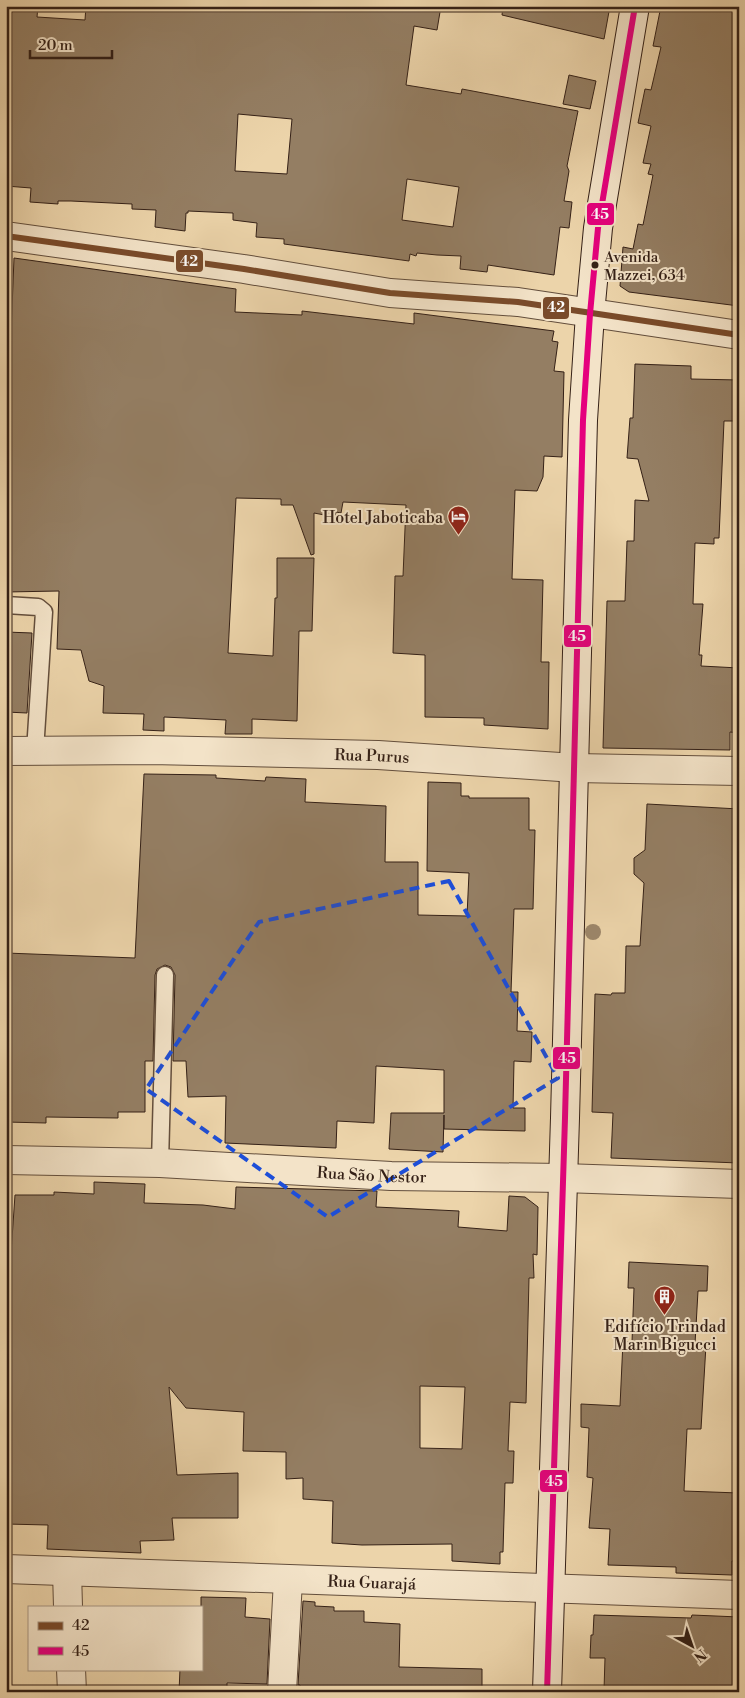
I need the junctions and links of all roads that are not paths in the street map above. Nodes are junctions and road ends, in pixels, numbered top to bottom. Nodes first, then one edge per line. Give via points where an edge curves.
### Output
1 (635, 6) edge
2 (6, 236) edge
3 (590, 314) junction
4 (739, 335) edge
5 (6, 605) edge
6 (6, 751) edge
7 (34, 751) junction
8 (575, 768) junction
9 (739, 771) edge
10 (165, 975) dead end
11 (6, 1160) edge
12 (160, 1163) junction
13 (563, 1178) junction
14 (739, 1184) edge
15 (6, 1568) edge
16 (67, 1571) junction
17 (288, 1580) junction
18 (550, 1589) junction
19 (739, 1595) edge
20 (68, 1606) edge
21 (71, 1670) edge
22 (72, 1692) edge
23 (282, 1692) edge
24 (547, 1692) edge

1 - 3 street via 602,200
2 - 3 street via 390,293 518,302
3 - 4 street
3 - 8 street
5 - 7 lane via 38,607 44,612
6 - 7 street, Rua Purus
7 - 8 street, Rua Purus via 378,755
8 - 9 street, Rua Purus
8 - 13 street
10 - 12 lane
11 - 12 street, Rua São Nestor
12 - 13 street, Rua São Nestor via 391,1176
13 - 14 street, Rua São Nestor
13 - 18 street
15 - 16 street, Rua Guarajá
16 - 17 street, Rua Guarajá
16 - 20 street
17 - 18 street, Rua Guarajá
17 - 23 street
18 - 19 street, Rua Guarajá
18 - 24 street
21 - 22 street

